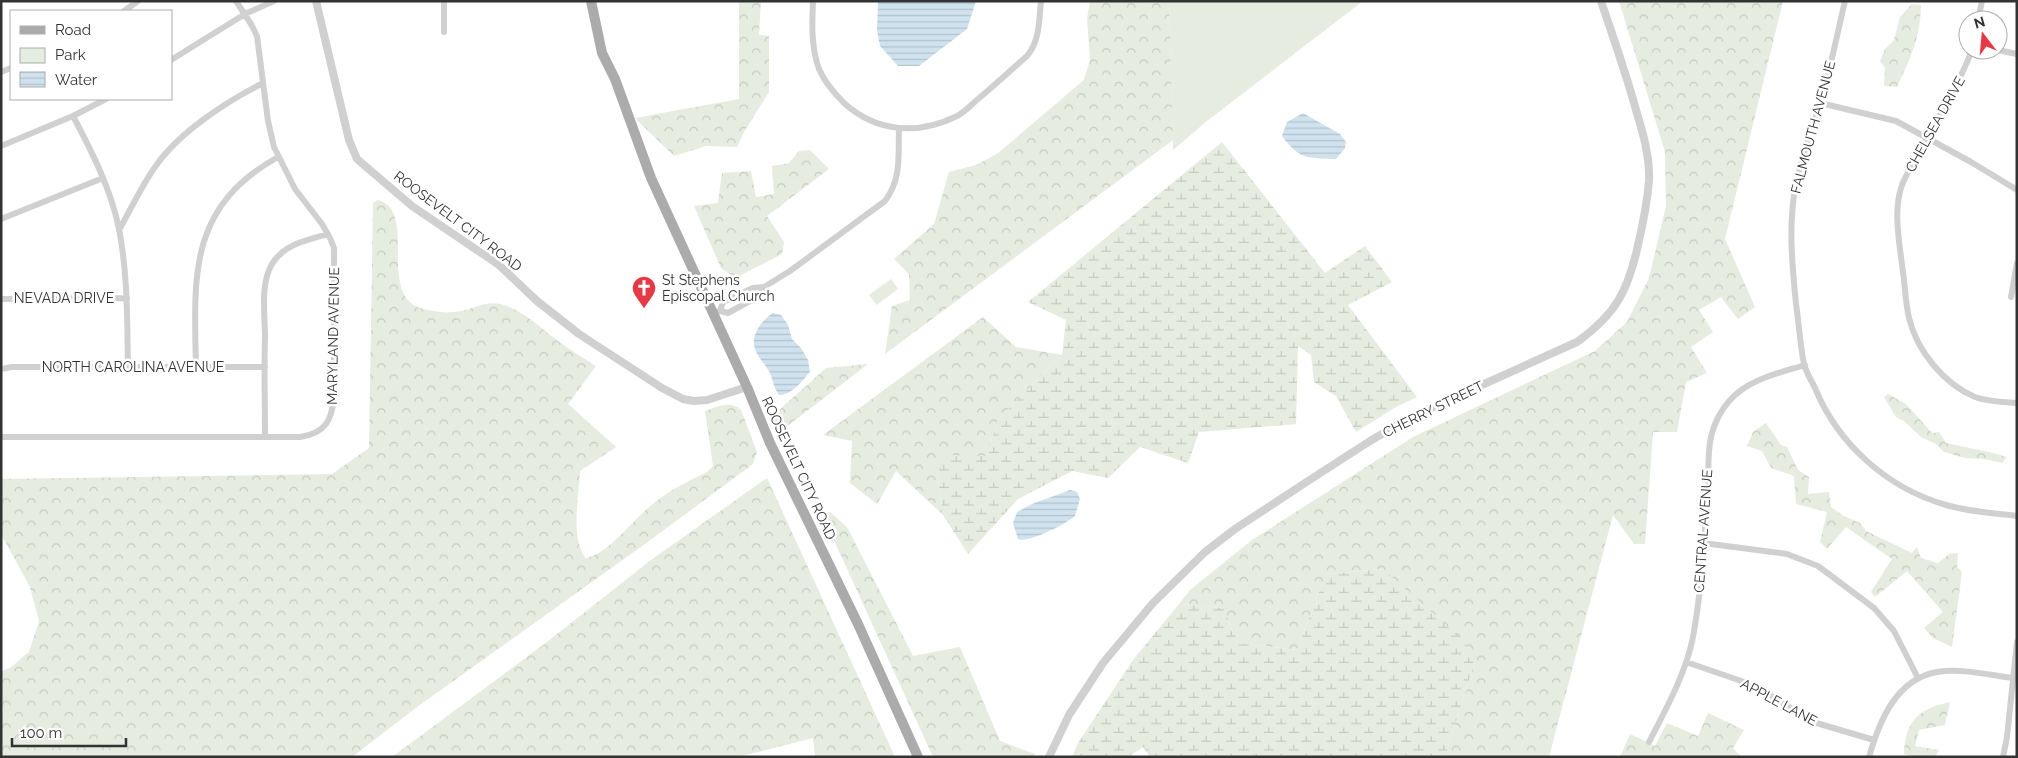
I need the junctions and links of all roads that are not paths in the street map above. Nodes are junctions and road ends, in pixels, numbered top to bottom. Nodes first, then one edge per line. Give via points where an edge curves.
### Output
1 (138, 1) edge
2 (236, 1) edge
3 (274, 1) edge
4 (316, 1) edge
5 (444, 1) edge
6 (591, 1) edge
7 (813, 1) edge
8 (1041, 1) edge
9 (1601, 1) edge
10 (1845, 1) edge
11 (125, 10) edge
12 (245, 14) junction
13 (444, 32) dead end
14 (172, 59) edge
15 (1968, 60) edge
16 (263, 83) junction
17 (104, 100) edge
18 (1820, 103) junction
19 (73, 116) junction
20 (900, 128) junction
21 (1927, 139) junction
22 (1, 146) edge
23 (278, 157) junction
24 (103, 178) junction
25 (2017, 190) edge
26 (1, 219) edge
27 (119, 230) junction
28 (328, 234) junction
29 (2017, 263) edge
30 (764, 288) junction
31 (2011, 296) dead end
32 (127, 298) junction
33 (1, 299) edge
34 (717, 312) junction
35 (1805, 365) junction
36 (128, 367) junction
37 (196, 367) junction
38 (265, 368) junction
39 (1, 369) edge
40 (747, 387) junction
41 (2017, 403) edge
42 (1, 436) edge
43 (265, 437) junction
44 (2017, 516) edge
45 (1703, 543) junction
46 (2017, 642) edge
47 (1686, 662) junction
48 (1918, 678) junction
49 (2013, 678) junction
50 (2009, 719) junction
51 (2017, 720) edge
52 (1874, 740) junction
53 (1649, 742) dead end
54 (918, 757) edge
55 (1049, 757) edge
56 (1869, 757) edge
57 (2003, 757) edge

1 - 11 street
2 - 12 street, MARYLAND AVENUE
3 - 12 street
4 - 40 street, ROOSEVELT CITY ROAD via 349,140 357,159 412,206 499,265 579,334 662,388 694,401 716,398
5 - 13 street
6 - 34 main road via 602,53 615,79 651,178
7 - 20 street via 813,42 825,81 839,98 865,119
8 - 20 street via 1033,50 1021,62 960,114 924,128
9 - 55 street, CHERRY STREET via 1644,137 1648,172 1645,213 1634,262 1613,311 1577,342 1426,410 1370,441 1205,552 1153,603 1102,663 1069,715
10 - 18 street, FALMOUTH AVENUE
12 - 14 street
12 - 16 street, MARYLAND AVENUE via 257,36
15 - 21 street, CHELSEA DRIVE
16 - 23 street, MARYLAND AVENUE via 268,121
16 - 27 street via 221,107 169,149 155,166
17 - 19 street
18 - 21 street via 1896,122
18 - 35 street, FALMOUTH AVENUE via 1796,184 1791,239
19 - 22 street
19 - 24 street
20 - 30 street via 897,177 885,201
21 - 25 street
21 - 41 street, CHELSEA DRIVE via 1902,187 1898,210 1898,235 1914,334 1929,361 1952,383 1975,397
23 - 28 street, MARYLAND AVENUE via 298,194
23 - 37 street via 237,185 210,226 197,276
24 - 26 street
24 - 27 street
27 - 32 street
28 - 38 street via 293,245 271,265 266,282
28 - 43 street, MARYLAND AVENUE via 334,255 332,414 321,430 310,435
29 - 31 street
30 - 34 street via 753,288 723,302
30 - 34 street via 747,304 728,313
32 - 33 street, NEVADA DRIVE
32 - 36 street
34 - 40 main road
35 - 44 street, FALMOUTH AVENUE via 1819,399 1843,437 1875,468 1909,489 1945,505
35 - 45 street, CENTRAL AVENUE via 1750,384 1730,400 1718,419 1708,455
36 - 37 street, NORTH CAROLINA AVENUE
36 - 39 street, NORTH CAROLINA AVENUE
37 - 38 street, NORTH CAROLINA AVENUE
38 - 43 street
40 - 54 main road, ROOSEVELT CITY ROAD via 770,443
42 - 43 street, MARYLAND AVENUE
45 - 47 street, CENTRAL AVENUE via 1698,610
45 - 48 street via 1787,554 1818,566 1874,608 1894,631
46 - 49 street
47 - 52 street, APPLE LANE via 1756,686 1813,722
47 - 53 street, CENTRAL AVENUE
48 - 49 street via 1936,672 1957,671
48 - 52 street via 1889,706
49 - 50 street
50 - 51 street
50 - 57 street
52 - 56 street

